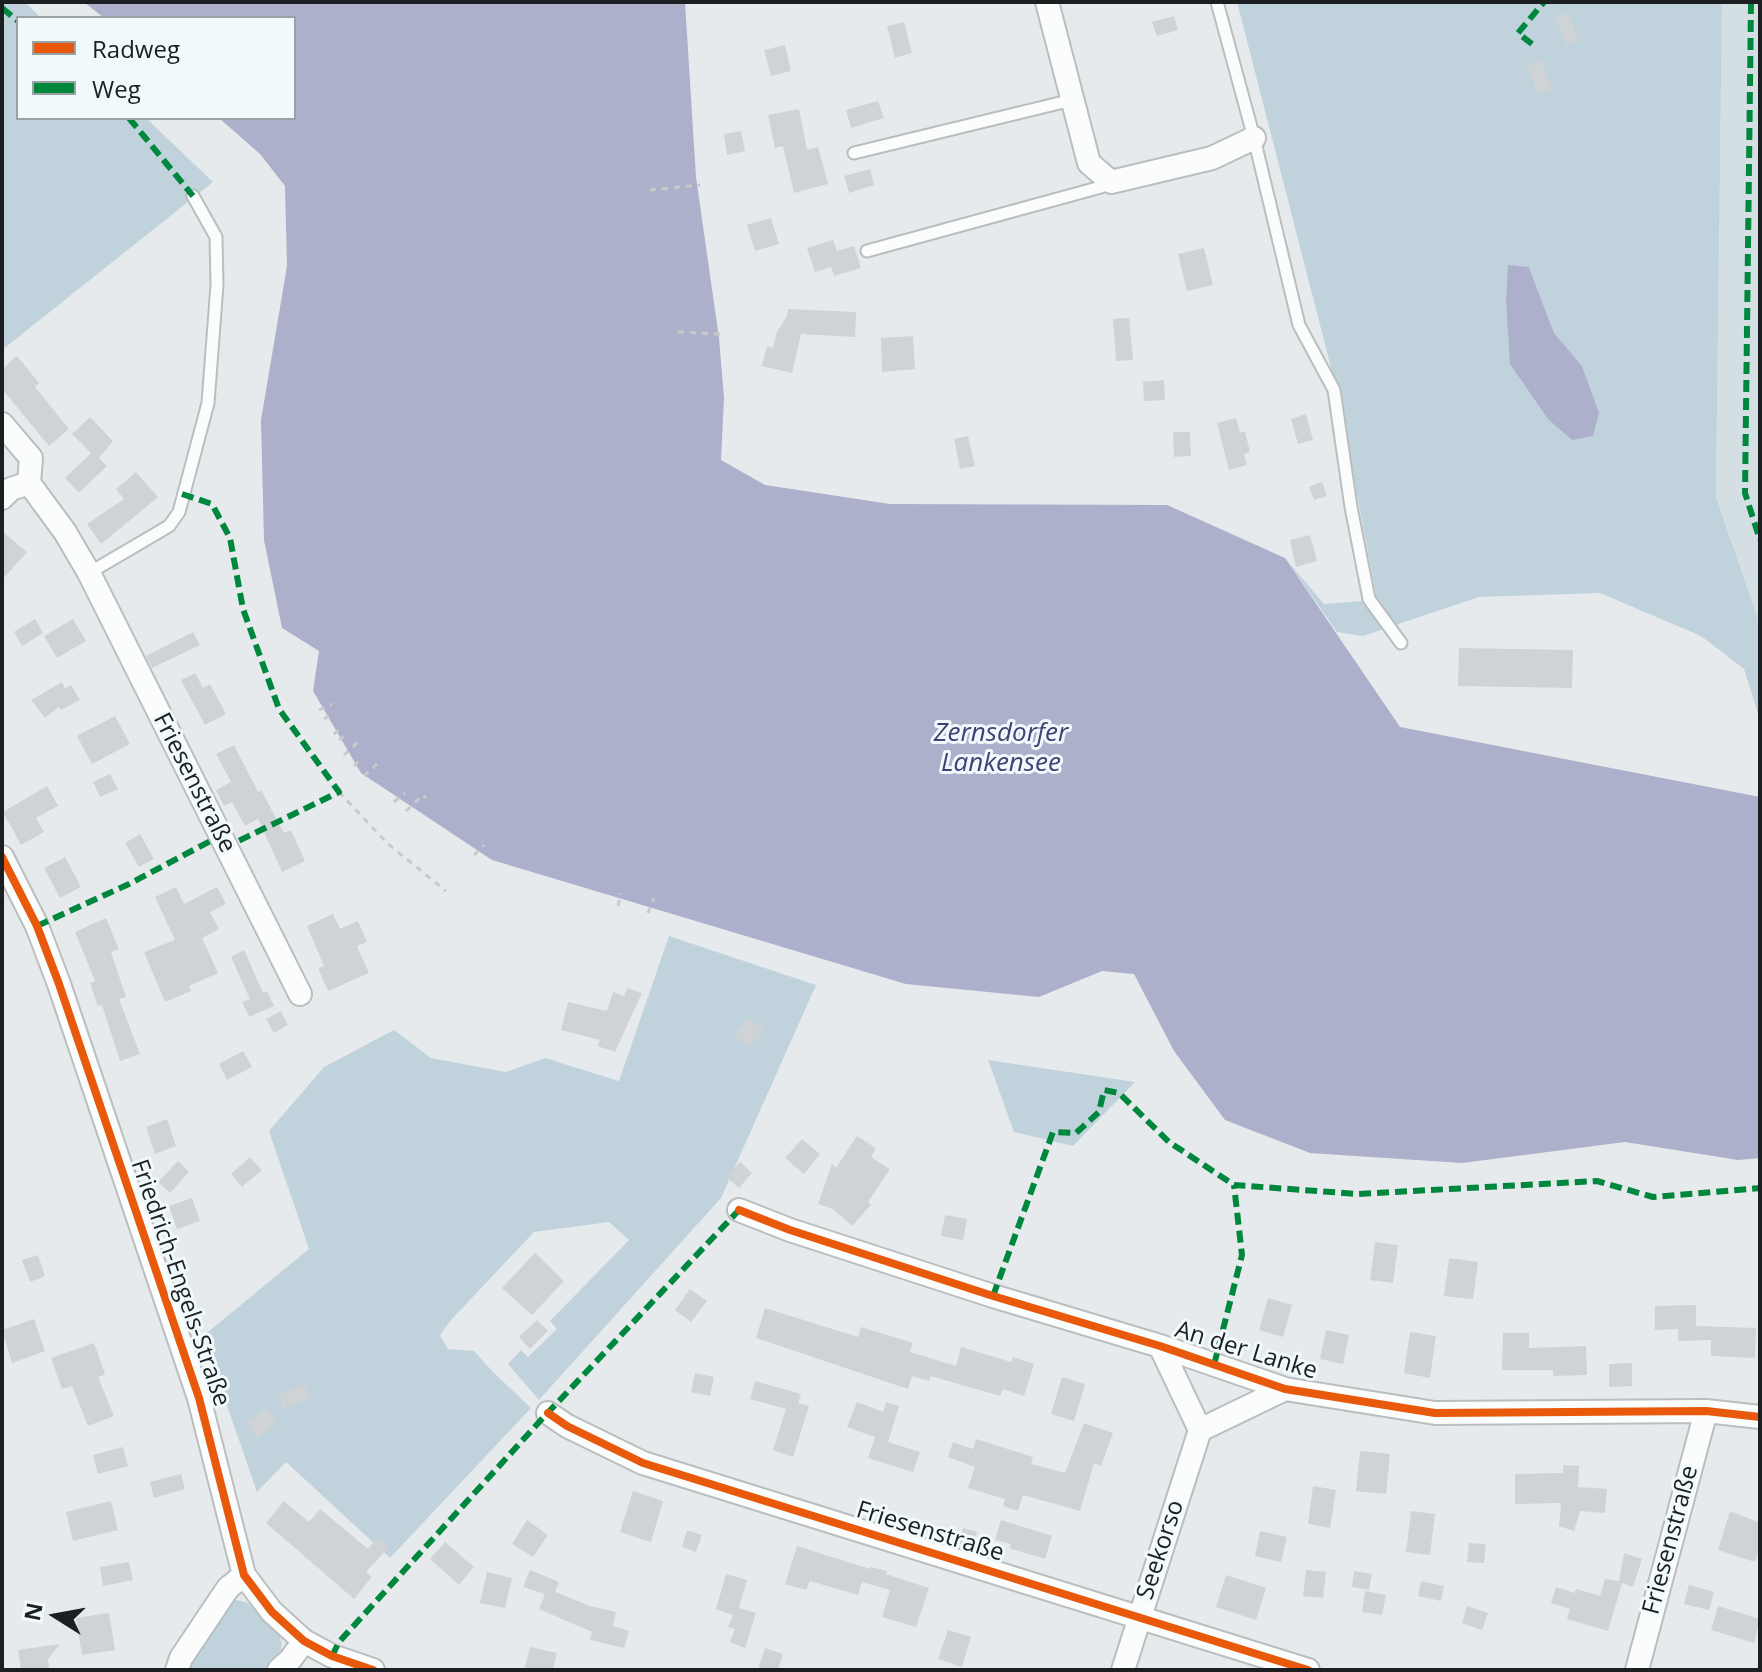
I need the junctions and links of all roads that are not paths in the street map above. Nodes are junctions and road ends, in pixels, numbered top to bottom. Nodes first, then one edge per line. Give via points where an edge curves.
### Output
1 (1047, 2) edge
2 (1217, 2) edge
3 (1072, 100) junction
4 (1254, 138) junction
5 (854, 153) dead end
6 (1111, 182) junction
7 (193, 196) dead end
8 (867, 251) dead end
9 (2, 424) edge
10 (29, 483) junction
11 (2, 498) edge
12 (89, 573) junction
13 (1401, 643) dead end
14 (2, 857) edge
15 (300, 994) dead end
16 (739, 1210) dead end
17 (1160, 1346) junction
18 (1285, 1389) junction
19 (1706, 1411) junction
20 (548, 1413) dead end
21 (1760, 1417) edge
22 (1200, 1430) junction
23 (244, 1575) junction
24 (1139, 1617) junction
25 (304, 1641) junction
26 (177, 1670) edge
27 (279, 1670) edge
28 (373, 1670) edge
29 (1123, 1670) edge
30 (1308, 1670) edge
31 (1637, 1670) edge

1 - 3 street
2 - 4 lane
3 - 5 lane
3 - 6 street via 1089,163
4 - 6 street via 1212,158
4 - 13 lane via 1299,325 1334,390 1369,599
6 - 8 lane
7 - 12 lane via 216,237 217,285 208,403 179,512 169,526
9 - 10 street, Friesenstraße via 31,458
10 - 11 street
10 - 12 street, Friesenstraße
12 - 15 street, Friesenstraße
14 - 23 street, Friedrich-Engels-Straße via 59,984 199,1398
16 - 17 street, An der Lanke
17 - 18 street, An der Lanke
17 - 22 street
18 - 19 street, An der Lanke via 1435,1413
18 - 22 street
19 - 21 street, An der Lanke
19 - 31 street, Friesenstraße
20 - 24 street, Friesenstraße via 643,1463
22 - 24 street, Seekorso
23 - 25 street, Friedrich-Engels-Straße via 272,1612
23 - 26 street via 228,1588
24 - 29 street, Seekorso
24 - 30 street, Friesenstraße
25 - 27 street
25 - 28 street, Friedrich-Engels-Straße

